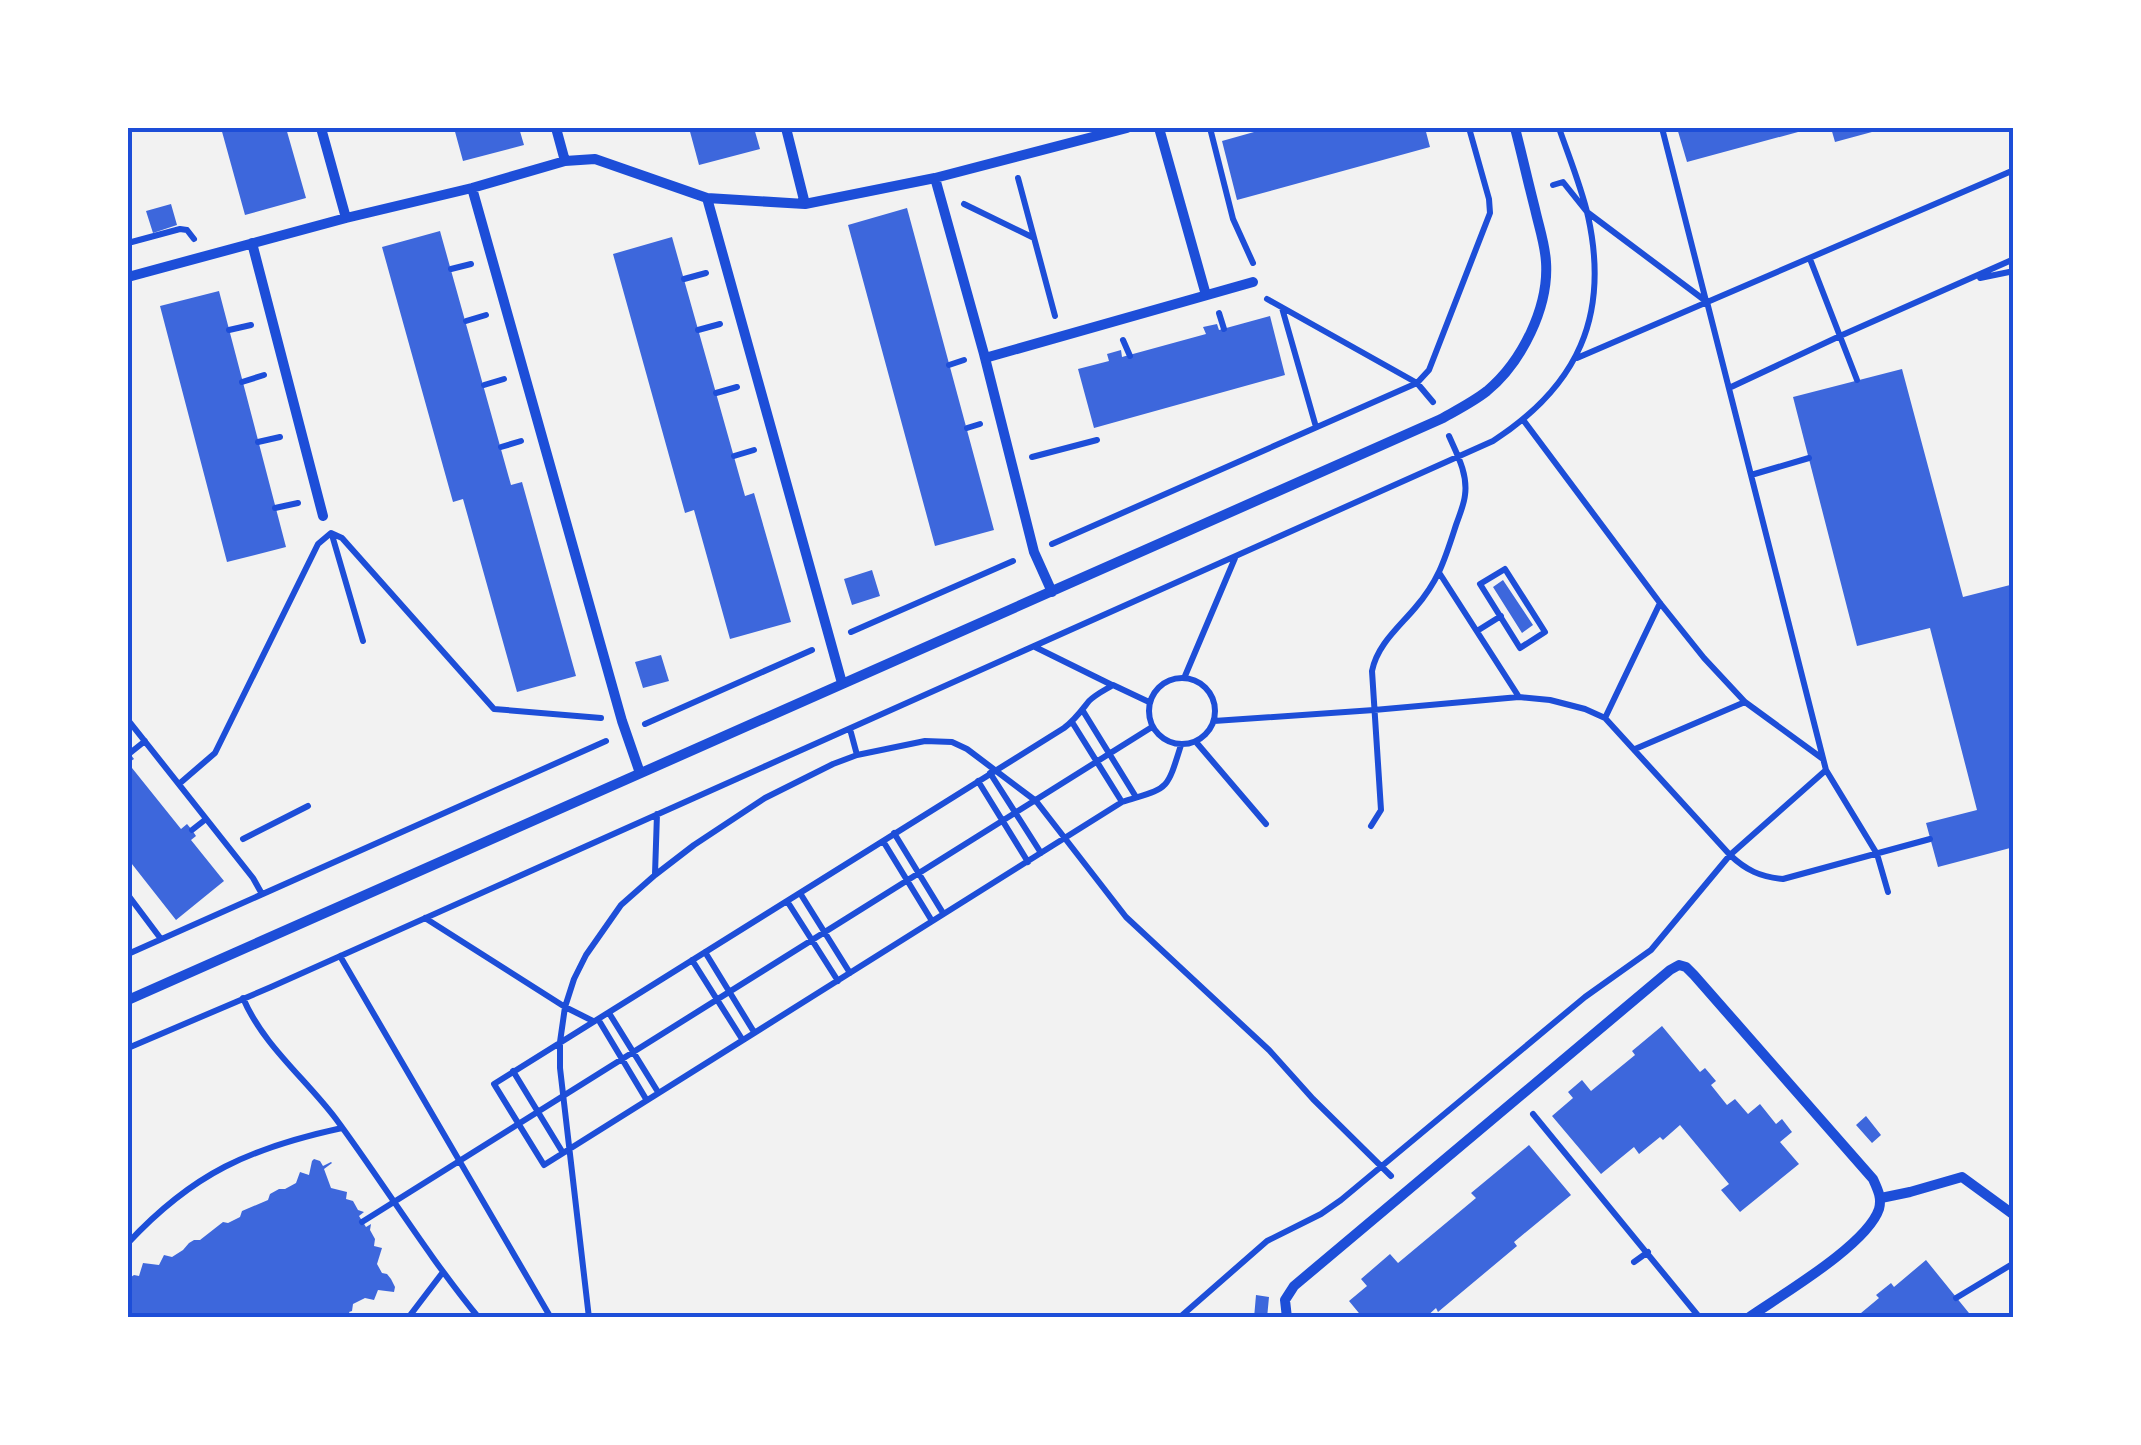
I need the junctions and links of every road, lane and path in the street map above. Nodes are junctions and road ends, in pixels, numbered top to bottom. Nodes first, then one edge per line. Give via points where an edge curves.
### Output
1 (321, 128) edge
2 (556, 128) edge
3 (786, 128) edge
4 (1127, 128) edge
5 (1159, 128) edge
6 (1210, 128) edge
7 (1469, 128) edge
8 (1515, 128) edge
9 (1662, 128) edge
10 (1013, 158) junction
11 (565, 161) junction
12 (2014, 170) edge
13 (935, 178) junction
14 (472, 188) junction
15 (1530, 190) junction
16 (938, 192) junction
17 (707, 198) junction
18 (805, 204) junction
19 (346, 218) junction
20 (1035, 239) junction
21 (252, 244) junction
22 (1810, 260) junction
23 (2014, 260) edge
24 (468, 265) dead end
25 (451, 269) dead end
26 (2014, 271) edge
27 (1255, 276) junction
28 (128, 277) edge
29 (1969, 280) junction
30 (1206, 295) junction
31 (1707, 302) junction
32 (1282, 308) junction
33 (481, 316) dead end
34 (466, 321) dead end
35 (1061, 336) junction
36 (1840, 336) junction
37 (985, 358) junction
38 (1576, 358) dead end
39 (500, 380) dead end
40 (1857, 380) dead end
41 (1418, 383) junction
42 (484, 386) dead end
43 (1729, 388) junction
44 (1441, 419) junction
45 (1524, 421) dead end
46 (1316, 427) junction
47 (1097, 440) dead end
48 (517, 442) dead end
49 (501, 447) dead end
50 (1809, 458) dead end
51 (1012, 462) junction
52 (1751, 475) junction
53 (323, 516) joint
54 (332, 533) junction
55 (1034, 552) junction
56 (1236, 557) dead end
57 (1440, 574) junction
58 (1052, 592) junction
59 (1660, 603) junction
60 (1501, 616) junction
61 (1477, 631) junction
62 (363, 641) dead end
63 (830, 642) junction
64 (1035, 646) dead end
65 (1185, 676) junction
66 (842, 683) junction
67 (1113, 685) junction
68 (1520, 697) junction
69 (1149, 702) junction
70 (1745, 702) junction
71 (1374, 710) junction
72 (1083, 712) junction
73 (1605, 718) junction
74 (128, 720) edge
75 (1214, 721) junction
76 (1072, 722) junction
77 (623, 727) junction
78 (1152, 727) junction
79 (850, 728) dead end
80 (145, 741) junction
81 (1196, 742) junction
82 (1181, 745) junction
83 (1634, 750) junction
84 (130, 753) edge
85 (1110, 754) junction
86 (857, 755) junction
87 (1824, 760) junction
88 (1097, 762) junction
89 (1826, 770) junction
90 (993, 772) junction
91 (640, 773) junction
92 (978, 781) junction
93 (179, 784) junction
94 (1136, 797) junction
95 (1036, 801) junction
96 (1122, 802) junction
97 (308, 806) dead end
98 (658, 814) dead end
99 (1015, 814) junction
100 (206, 819) junction
101 (1002, 821) junction
102 (1266, 824) dead end
103 (1371, 826) dead end
104 (192, 830) dead end
105 (894, 833) junction
106 (1065, 838) junction
107 (243, 839) dead end
108 (1930, 839) dead end
109 (883, 841) junction
110 (1041, 853) junction
111 (1877, 854) junction
112 (1730, 856) junction
113 (1028, 862) junction
114 (919, 873) junction
115 (655, 875) junction
116 (907, 880) junction
117 (1888, 892) dead end
118 (800, 893) junction
119 (262, 894) junction
120 (128, 895) edge
121 (787, 901) junction
122 (944, 913) junction
123 (424, 918) dead end
124 (932, 921) junction
125 (824, 933) junction
126 (161, 939) junction
127 (812, 941) junction
128 (705, 952) junction
129 (128, 954) edge
130 (340, 956) dead end
131 (692, 960) junction
132 (850, 973) junction
133 (838, 981) junction
134 (730, 993) junction
135 (243, 998) dead end
136 (128, 1000) edge
137 (718, 1000) junction
138 (565, 1008) junction
139 (608, 1013) junction
140 (596, 1020) junction
141 (754, 1032) junction
142 (742, 1039) junction
143 (560, 1042) junction
144 (634, 1052) junction
145 (622, 1060) junction
146 (513, 1071) junction
147 (658, 1092) junction
148 (1519, 1096) junction
149 (562, 1097) junction
150 (646, 1100) junction
151 (538, 1112) junction
152 (519, 1124) junction
153 (342, 1128) junction
154 (566, 1150) junction
155 (459, 1162) junction
156 (1383, 1165) junction
157 (1405, 1192) junction
158 (1881, 1198) junction
159 (394, 1202) junction
160 (2014, 1216) edge
161 (362, 1222) dead end
162 (128, 1243) edge
163 (1648, 1252) junction
164 (1634, 1262) dead end
165 (2014, 1263) edge
166 (443, 1272) junction
167 (1956, 1298) dead end
168 (408, 1318) edge
169 (479, 1318) edge
170 (551, 1318) edge
171 (589, 1318) edge
172 (1179, 1318) edge
173 (1286, 1318) edge
174 (1700, 1318) edge
175 (1748, 1318) edge

1 - 19 street
2 - 11 street
3 - 18 street
4 - 10 street
5 - 30 street
6 - 27 path
7 - 41 path via 1490,213
8 - 15 street
9 - 31 path
10 - 13 street
10 - 20 path
11 - 14 street
11 - 17 street via 595,159
12 - 22 path
13 - 16 street
13 - 18 street
14 - 19 street
14 - 77 street
15 - 31 path via 1562,182 1587,212
15 - 44 street via 1546,265 1538,314 1500,378
16 - 20 path
16 - 37 street
17 - 18 street
17 - 63 street
19 - 21 street
20 - 35 path
21 - 28 street
21 - 53 street
22 - 31 path
22 - 36 path
23 - 29 path
24 - 25 path
26 - 29 path
27 - 30 street
27 - 32 path via 1257,293
29 - 36 path
30 - 35 street
31 - 38 path
31 - 43 path
32 - 41 path
32 - 46 path
33 - 34 path
35 - 37 street
36 - 40 path
36 - 43 path
37 - 51 street
39 - 42 path
41 - 44 path
41 - 46 path
43 - 52 path
44 - 57 path via 1459,457 1465,495
44 - 58 street
45 - 59 path
46 - 55 path
47 - 51 path
48 - 49 path
50 - 52 path
51 - 55 street
52 - 87 path
53 - 54 path
54 - 62 path
54 - 77 path via 494,709 612,718
54 - 93 path via 318,544 215,754
55 - 58 street
55 - 63 path
56 - 65 path
57 - 61 path
57 - 71 path via 1374,660
58 - 66 street
59 - 70 path
59 - 73 path
60 - 60 path via 1480,584 1505,569 1545,632 1520,648
60 - 61 path
61 - 68 path
63 - 66 street
63 - 77 path
64 - 67 path
65 - 69 path via 1157,688
65 - 75 path via 1211,695
66 - 91 street
67 - 69 path
67 - 72 path
68 - 71 path
68 - 73 path
69 - 78 path
70 - 83 path
70 - 87 path
71 - 75 path
71 - 103 path via 1381,810
72 - 76 path
72 - 85 path
73 - 83 path
74 - 80 path
75 - 81 path
76 - 88 path
76 - 90 path
77 - 91 street
77 - 119 path
78 - 82 path
78 - 85 path
79 - 86 path
80 - 84 path
80 - 93 path
81 - 82 path
81 - 102 path
82 - 94 path via 1166,785
83 - 112 path
85 - 88 path
85 - 94 path
86 - 90 path via 952,742
86 - 115 path via 765,798
87 - 89 path
88 - 95 path
88 - 96 path
89 - 111 path
89 - 112 path
90 - 92 path
90 - 95 path
90 - 99 path
91 - 136 street
92 - 101 path
92 - 105 path
93 - 100 path
94 - 96 path
95 - 99 path
95 - 106 path
96 - 106 path
97 - 107 path
98 - 115 path
99 - 101 path
99 - 110 path
100 - 104 path
100 - 119 path
101 - 113 path
101 - 114 path
105 - 109 path
105 - 114 path
106 - 110 path
106 - 156 path via 1126,917
108 - 111 path
109 - 116 path
109 - 118 path
110 - 113 path
111 - 112 path via 1783,879 1746,870
111 - 117 path
112 - 156 path via 1651,950
113 - 122 path
114 - 116 path
114 - 122 path
115 - 138 path via 603,928
116 - 124 path
116 - 125 path
118 - 121 path
118 - 125 path
119 - 126 path
120 - 126 path
121 - 127 path
121 - 128 path
122 - 124 path
123 - 138 path
124 - 132 path
125 - 127 path
125 - 132 path
126 - 129 path
127 - 133 path
127 - 134 path
128 - 131 path
128 - 134 path
130 - 155 path
131 - 137 path
131 - 139 path
132 - 133 path
133 - 141 path
134 - 137 path
134 - 141 path
135 - 153 path via 253,1022
137 - 142 path
137 - 144 path
138 - 140 path
138 - 143 path
139 - 140 path
139 - 144 path
140 - 143 path
140 - 145 path
141 - 142 path
142 - 147 path
143 - 146 path
143 - 149 path
144 - 145 path
144 - 147 path
145 - 149 path
145 - 150 path
146 - 151 path
146 - 152 path via 494,1084
147 - 150 path
148 - 157 street
148 - 158 street via 1679,965 1874,1179
148 - 163 path
149 - 151 path
149 - 154 path
150 - 154 path
151 - 152 path
151 - 154 path
152 - 154 path via 544,1164
152 - 155 path
153 - 159 path
153 - 162 path via 231,1162 176,1196
154 - 171 path
155 - 159 path
155 - 170 path
156 - 157 path
156 - 172 path via 1322,1214 1266,1240
157 - 173 street via 1294,1286
158 - 160 street via 1962,1177
158 - 175 street via 1861,1238
159 - 161 path
159 - 166 path
163 - 164 path
163 - 174 path
165 - 167 path
166 - 168 path
166 - 169 path

